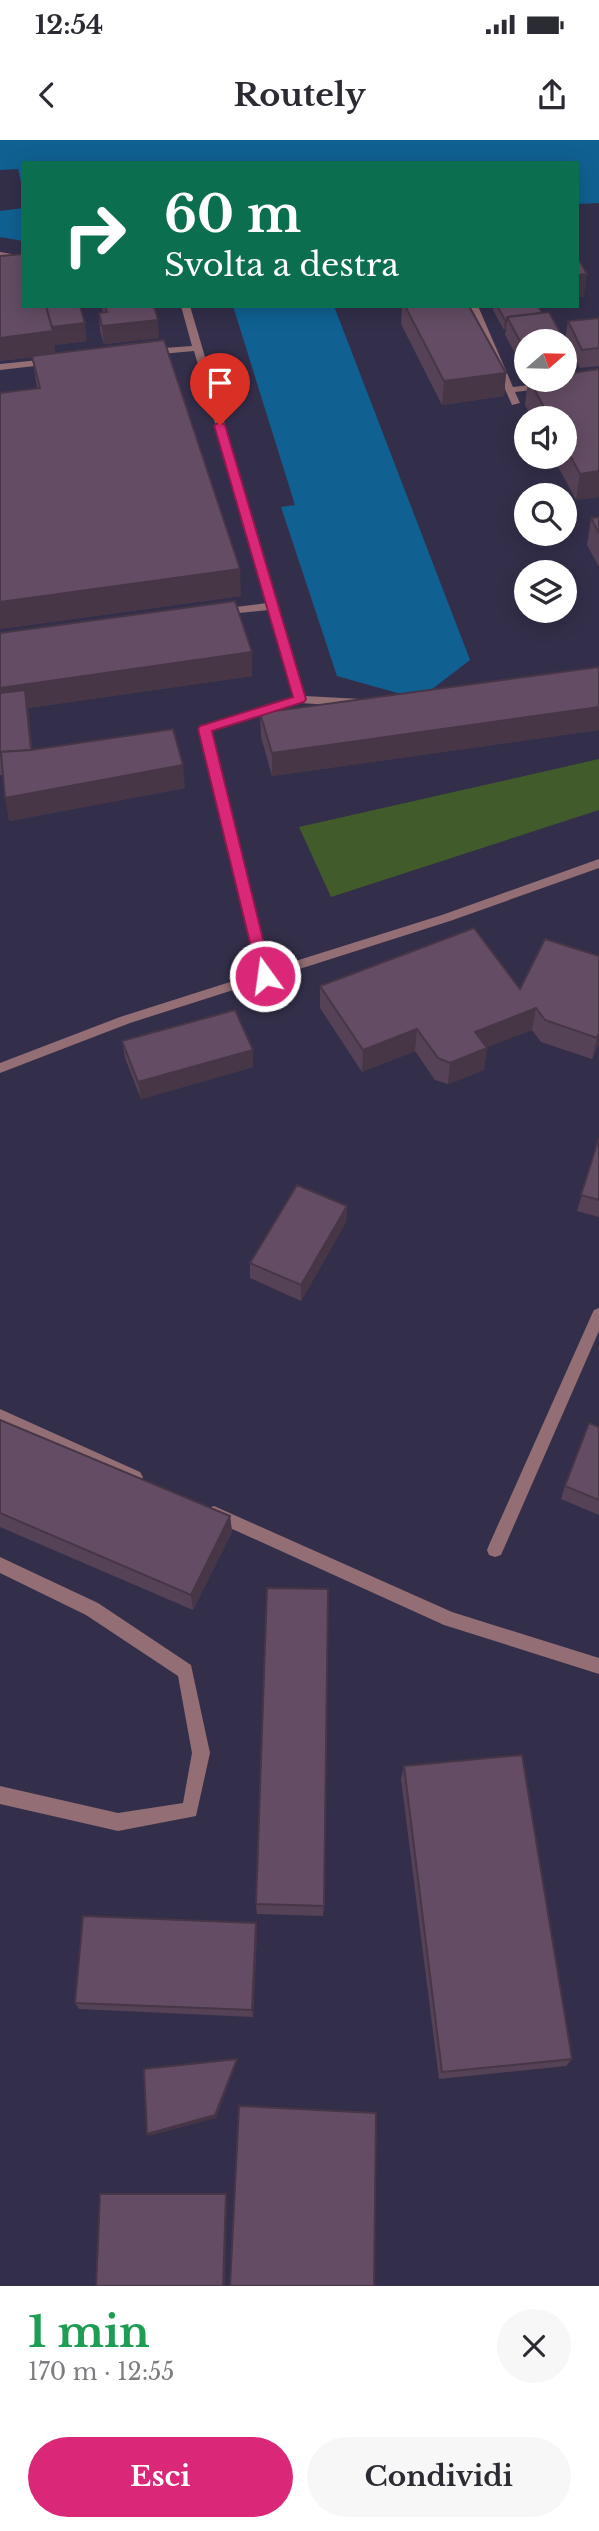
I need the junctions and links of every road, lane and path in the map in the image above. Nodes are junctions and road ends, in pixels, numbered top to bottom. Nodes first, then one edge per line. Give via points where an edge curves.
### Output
1 (0, 255) edge
2 (21, 259) edge
3 (186, 308) edge
4 (473, 308) edge
5 (197, 348) junction
6 (144, 353) edge
7 (66, 361) edge
8 (0, 367) edge
9 (514, 389) edge
10 (509, 390) junction
11 (515, 403) dead end
12 (273, 606) junction
13 (205, 614) edge
14 (300, 699) junction
15 (377, 704) edge
16 (599, 863) edge
17 (265, 976) junction
18 (0, 1068) edge
19 (599, 1314) edge
20 (0, 1416) edge
21 (150, 1484) edge
22 (200, 1506) edge
23 (495, 1550) dead end
24 (0, 1566) edge
25 (599, 1666) edge
26 (0, 1795) edge

1 - 2 street
3 - 5 street
4 - 10 street
5 - 6 street
5 - 12 street
7 - 8 street
9 - 10 street
10 - 11 street
12 - 13 street
12 - 14 street
14 - 15 street
14 - 17 street via 205,729
16 - 17 street
17 - 18 street via 125,1020
19 - 23 street
20 - 21 street
22 - 25 street via 450,1619
24 - 26 street via 92,1609 186,1671 201,1753 190,1810 118,1822

